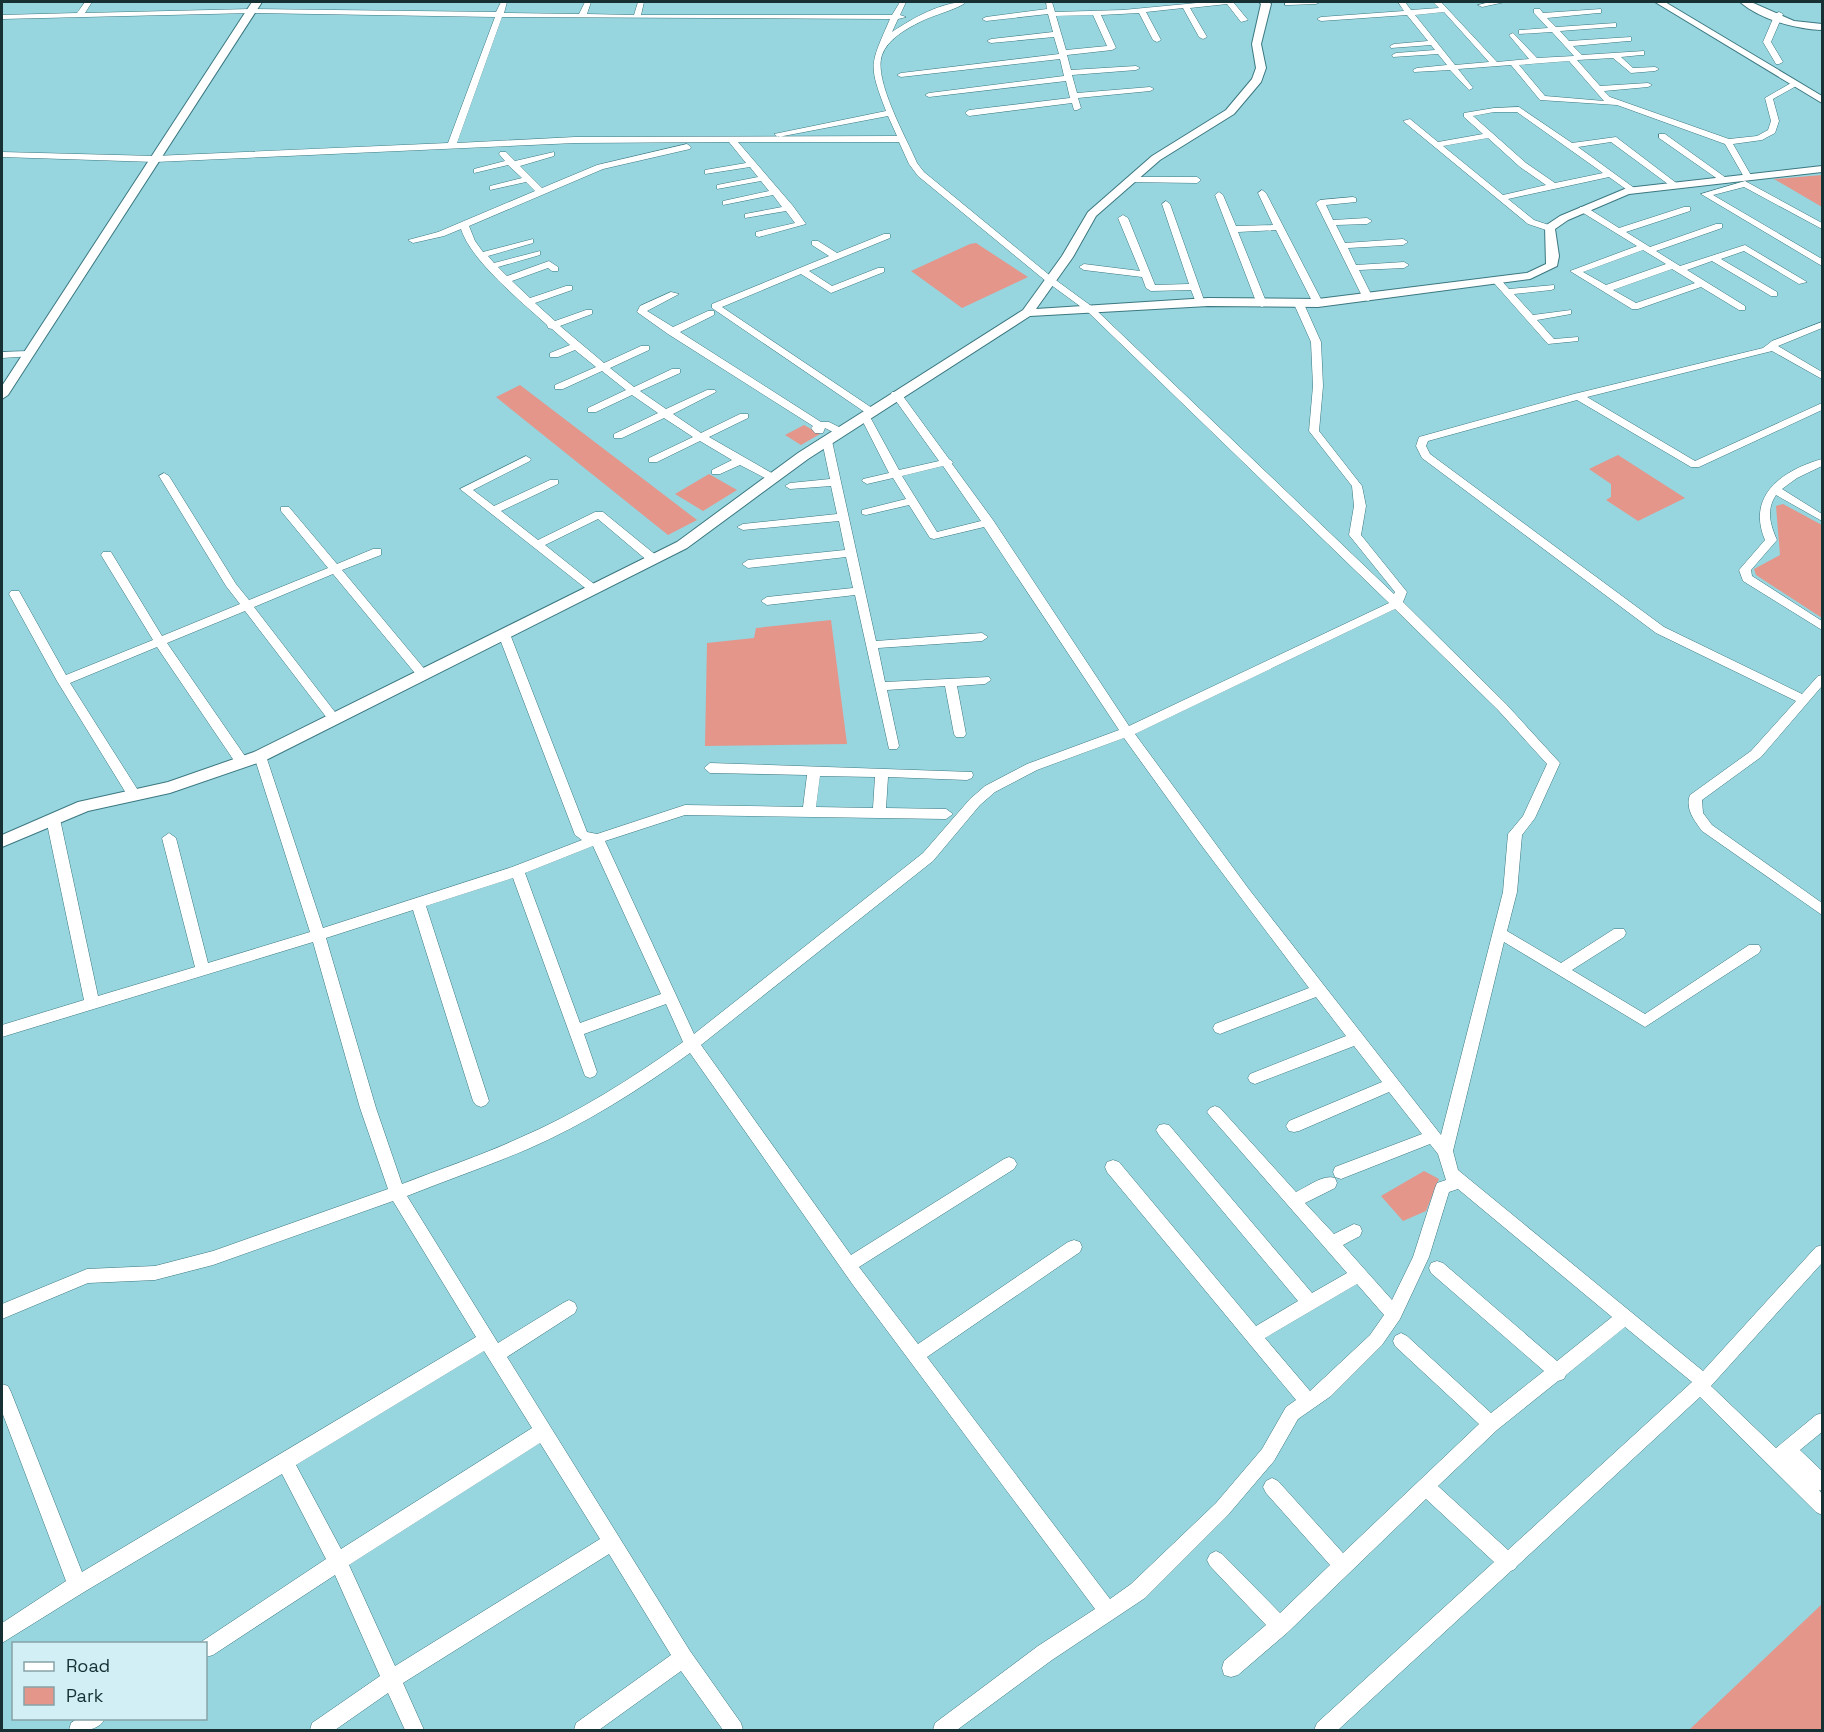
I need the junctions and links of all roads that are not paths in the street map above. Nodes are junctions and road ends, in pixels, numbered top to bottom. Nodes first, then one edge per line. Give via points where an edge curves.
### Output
1 (88, 2) edge
2 (504, 2) edge
3 (588, 2) edge
4 (641, 2) edge
5 (903, 2) edge
6 (963, 2) edge
7 (1049, 2) edge
8 (1225, 2) edge
9 (1229, 2) edge
10 (1264, 2) edge
11 (1316, 2) edge
12 (1401, 2) edge
13 (1437, 2) edge
14 (1501, 2) edge
15 (1659, 2) edge
16 (1676, 2) edge
17 (1744, 2) edge
18 (1758, 2) edge
19 (1288, 3) dead end
20 (1486, 3) edge
21 (249, 6) edge
22 (1185, 6) junction
23 (1141, 10) junction
24 (1446, 10) junction
25 (1598, 11) dead end
26 (1409, 12) junction
27 (1052, 13) junction
28 (1096, 13) junction
29 (80, 15) junction
30 (499, 15) junction
31 (582, 16) junction
32 (1777, 16) junction
33 (2, 17) edge
34 (637, 17) junction
35 (895, 17) junction
36 (922, 17) junction
37 (986, 19) dead end
38 (1321, 19) dead end
39 (1244, 20) dead end
40 (1613, 25) dead end
41 (1822, 25) edge
42 (1554, 30) junction
43 (1522, 32) dead end
44 (1058, 34) junction
45 (1513, 35) dead end
46 (1203, 38) dead end
47 (1628, 39) dead end
48 (1157, 40) dead end
49 (992, 41) dead end
50 (885, 42) junction
51 (1432, 43) junction
52 (1567, 44) junction
53 (1394, 46) dead end
54 (1439, 52) junction
55 (1641, 53) dead end
56 (1063, 55) junction
57 (1396, 55) dead end
58 (1616, 56) junction
59 (1577, 59) junction
60 (1536, 62) junction
61 (1779, 62) junction
62 (1513, 63) junction
63 (1495, 64) junction
64 (1136, 68) dead end
65 (1452, 68) junction
66 (1655, 69) dead end
67 (1417, 70) dead end
68 (901, 75) dead end
69 (1069, 76) junction
70 (1648, 85) dead end
71 (1794, 85) junction
72 (1469, 88) dead end
73 (981, 89) junction
74 (1150, 89) dead end
75 (1598, 89) junction
76 (1822, 89) edge
77 (929, 95) dead end
78 (1822, 100) edge
79 (1076, 101) junction
80 (1620, 104) junction
81 (969, 112) dead end
82 (891, 113) junction
83 (1407, 122) dead end
84 (1489, 135) junction
85 (1662, 136) dead end
86 (903, 139) junction
87 (733, 141) junction
88 (1728, 142) junction
89 (1436, 145) junction
90 (452, 146) junction
91 (1569, 146) junction
92 (502, 154) dead end
93 (551, 154) dead end
94 (2, 155) edge
95 (151, 159) junction
96 (511, 163) junction
97 (753, 164) junction
98 (1822, 169) edge
99 (477, 171) dead end
100 (708, 172) dead end
101 (1609, 174) junction
102 (1748, 177) junction
103 (526, 178) junction
104 (764, 178) junction
105 (1130, 180) junction
106 (1197, 180) dead end
107 (1725, 180) junction
108 (1675, 185) junction
109 (1553, 186) junction
110 (720, 187) dead end
111 (493, 188) dead end
112 (1633, 190) junction
113 (540, 191) junction
114 (776, 192) junction
115 (1262, 193) dead end
116 (1219, 195) dead end
117 (1500, 198) junction
118 (1353, 200) dead end
119 (726, 203) dead end
120 (1166, 204) dead end
121 (790, 208) junction
122 (1583, 209) junction
123 (1687, 209) dead end
124 (748, 216) dead end
125 (1123, 218) dead end
126 (1367, 221) dead end
127 (1330, 223) junction
128 (464, 225) junction
129 (1719, 226) dead end
130 (1822, 226) edge
131 (1280, 227) junction
132 (1549, 228) junction
133 (1233, 229) junction
134 (1618, 231) junction
135 (759, 234) dead end
136 (887, 237) dead end
137 (413, 240) dead end
138 (530, 241) dead end
139 (1403, 242) dead end
140 (815, 243) dead end
141 (1341, 246) junction
142 (1647, 248) junction
143 (537, 253) dead end
144 (482, 255) junction
145 (837, 257) junction
146 (1713, 258) junction
147 (1822, 262) edge
148 (1404, 264) dead end
149 (492, 266) junction
150 (1084, 267) dead end
151 (1676, 267) junction
152 (1352, 268) junction
153 (555, 269) dead end
154 (881, 270) dead end
155 (802, 271) junction
156 (1146, 275) junction
157 (505, 280) junction
158 (1050, 280) junction
159 (1497, 281) junction
160 (1802, 282) dead end
161 (1703, 284) junction
162 (1194, 286) junction
163 (1551, 287) dead end
164 (569, 288) dead end
165 (1605, 289) junction
166 (1507, 292) junction
167 (674, 294) dead end
168 (1774, 294) dead end
169 (1368, 298) junction
170 (527, 302) junction
171 (1200, 303) junction
172 (1262, 303) junction
173 (1318, 303) junction
174 (1299, 304) junction
175 (1742, 308) dead end
176 (1091, 310) junction
177 (589, 312) dead end
178 (1568, 312) dead end
179 (711, 313) dead end
180 (1026, 313) junction
181 (1530, 318) junction
182 (1822, 325) edge
183 (551, 326) junction
184 (671, 332) junction
185 (1575, 339) dead end
186 (576, 346) junction
187 (1771, 346) junction
188 (645, 348) dead end
189 (24, 354) junction
190 (2, 355) edge
191 (554, 355) dead end
192 (603, 367) junction
193 (676, 371) dead end
194 (1822, 376) edge
195 (2, 381) edge
196 (560, 387) dead end
197 (635, 390) junction
198 (711, 392) dead end
199 (896, 394) junction
200 (2, 395) edge
201 (1578, 396) junction
202 (1822, 406) edge
203 (592, 410) dead end
204 (667, 413) junction
205 (868, 414) junction
206 (744, 416) dead end
207 (618, 436) dead end
208 (700, 437) junction
209 (833, 437) junction
210 (526, 459) dead end
211 (653, 460) dead end
212 (740, 461) junction
213 (948, 462) junction
214 (1822, 462) edge
215 (716, 472) dead end
216 (896, 475) junction
217 (164, 476) dead end
218 (773, 478) junction
219 (554, 482) dead end
220 (835, 482) junction
221 (867, 482) dead end
222 (790, 486) dead end
223 (1775, 490) junction
224 (912, 501) junction
225 (285, 508) dead end
226 (492, 511) junction
227 (866, 512) dead end
228 (843, 517) junction
229 (1822, 518) edge
230 (989, 522) junction
231 (743, 527) dead end
232 (537, 545) junction
233 (377, 552) dead end
234 (851, 553) junction
235 (107, 555) dead end
236 (653, 559) junction
237 (748, 564) dead end
238 (336, 570) junction
239 (593, 588) junction
240 (859, 591) junction
241 (15, 594) dead end
242 (767, 601) dead end
243 (1396, 604) junction
244 (247, 606) junction
245 (1822, 626) edge
246 (504, 634) junction
247 (982, 636) dead end
248 (160, 642) junction
249 (871, 645) junction
250 (423, 675) junction
251 (1822, 679) edge
252 (985, 680) dead end
253 (63, 681) junction
254 (950, 682) junction
255 (879, 686) junction
256 (1804, 700) junction
257 (334, 719) junction
258 (1127, 732) junction
259 (960, 734) dead end
260 (893, 746) dead end
261 (260, 756) junction
262 (242, 762) junction
263 (710, 768) dead end
264 (814, 772) junction
265 (882, 774) junction
266 (967, 775) dead end
267 (134, 795) junction
268 (808, 812) junction
269 (879, 813) junction
270 (946, 814) dead end
271 (53, 819) junction
272 (169, 838) dead end
273 (597, 839) junction
274 (2, 841) edge
275 (517, 871) junction
276 (418, 903) junction
277 (1822, 910) edge
278 (1500, 933) junction
279 (1619, 933) dead end
280 (318, 935) junction
281 (1754, 949) dead end
282 (203, 969) junction
283 (1561, 970) junction
284 (1317, 992) junction
285 (670, 997) junction
286 (92, 1003) junction
287 (1220, 1028) dead end
288 (2, 1031) edge
289 (575, 1031) junction
290 (1355, 1039) junction
291 (691, 1043) junction
292 (590, 1072) dead end
293 (1255, 1078) dead end
294 (1392, 1084) junction
295 (481, 1101) dead end
296 (1215, 1112) dead end
297 (1294, 1126) dead end
298 (1164, 1130) dead end
299 (1433, 1136) junction
300 (1445, 1151) junction
301 (1009, 1164) dead end
302 (1113, 1167) dead end
303 (1341, 1172) dead end
304 (1460, 1181) junction
305 (1329, 1183) dead end
306 (397, 1192) junction
307 (1294, 1201) junction
308 (1354, 1231) dead end
309 (1331, 1244) junction
310 (1074, 1246) dead end
311 (1822, 1252) edge
312 (849, 1265) junction
313 (1437, 1268) dead end
314 (1358, 1275) junction
315 (1310, 1303) junction
316 (569, 1308) dead end
317 (2, 1311) edge
318 (1394, 1314) junction
319 (1625, 1317) junction
320 (1254, 1336) junction
321 (1401, 1341) dead end
322 (491, 1347) junction
323 (916, 1355) junction
324 (1558, 1373) junction
325 (1702, 1384) junction
326 (2, 1392) edge
327 (1308, 1402) junction
328 (1822, 1421) edge
329 (1491, 1424) junction
330 (543, 1431) junction
331 (1782, 1455) junction
332 (285, 1462) junction
333 (1822, 1483) edge
334 (1272, 1487) dead end
335 (1427, 1488) junction
336 (1822, 1506) edge
337 (612, 1542) junction
338 (1216, 1560) dead end
339 (338, 1562) junction
340 (1509, 1563) junction
341 (1343, 1566) junction
342 (77, 1585) junction
343 (1108, 1611) junction
344 (1280, 1626) junction
345 (2, 1634) edge
346 (207, 1647) edge
347 (683, 1658) junction
348 (1231, 1668) dead end
349 (392, 1679) junction
350 (94, 1720) edge
351 (78, 1731) edge
352 (319, 1731) edge
353 (415, 1731) edge
354 (583, 1731) edge
355 (734, 1731) edge
356 (942, 1731) edge
357 (1324, 1731) edge

1 - 29 street
2 - 30 street
3 - 31 street
4 - 34 street
5 - 35 street
6 - 36 street
7 - 27 street
8 - 22 street
9 - 39 street
10 - 105 street via 1255,45 1255,57 1261,68 1247,95 1230,112 1156,158
11 - 19 street
12 - 26 street
13 - 24 street
14 - 20 street
15 - 71 street
16 - 61 street
17 - 32 street
18 - 32 street
21 - 29 street
21 - 30 street
21 - 95 street
22 - 23 street
22 - 46 street
23 - 28 street
23 - 48 street
24 - 26 street
24 - 63 street
25 - 42 street via 1539,14
26 - 38 street
26 - 51 street
27 - 28 street
27 - 37 street
27 - 44 street
28 - 56 street via 1113,48
29 - 33 street
30 - 31 street
30 - 90 street
31 - 34 street
32 - 41 street via 1803,27
32 - 61 street via 1767,42
34 - 35 street
35 - 36 street
35 - 50 street
36 - 50 street
40 - 42 street
42 - 43 street
42 - 52 street
44 - 49 street
44 - 56 street
45 - 60 street
47 - 52 street
50 - 82 street via 876,68
51 - 53 street
51 - 54 street
52 - 59 street
54 - 57 street
54 - 65 street
55 - 58 street
56 - 69 street
56 - 73 street
58 - 59 street
58 - 66 street via 1630,71
59 - 60 street
59 - 75 street
60 - 62 street
61 - 76 street
62 - 63 street
62 - 80 street via 1543,98
63 - 65 street
64 - 69 street
65 - 67 street
65 - 72 street
68 - 73 street
69 - 73 street
69 - 79 street
70 - 75 street
71 - 78 street
71 - 88 street via 1769,98 1775,121 1772,131 1759,138
73 - 77 street
73 - 79 street
73 - 81 street
74 - 79 street
75 - 80 street via 1607,99
80 - 88 street
82 - 86 street
82 - 87 street
83 - 89 street
84 - 89 street
84 - 91 street via 1467,115 1515,108
84 - 109 street
85 - 107 street
86 - 87 street
86 - 158 street via 921,174
87 - 90 street via 575,140
87 - 97 street
87 - 113 street via 694,145 611,164
88 - 102 street
89 - 117 street
90 - 95 street
91 - 101 street
91 - 108 street via 1613,139
92 - 96 street
93 - 96 street
94 - 95 street
95 - 189 street
96 - 99 street
96 - 103 street
97 - 100 street
97 - 104 street
98 - 102 street
101 - 109 street
101 - 112 street
102 - 107 street
103 - 111 street
103 - 113 street
104 - 110 street
104 - 114 street
105 - 106 street
105 - 158 street via 1092,214
107 - 108 street
108 - 112 street
109 - 117 street
112 - 122 street
113 - 128 street
114 - 119 street
114 - 121 street
115 - 131 street
116 - 133 street
117 - 132 street via 1531,222
118 - 127 street via 1320,203
120 - 162 street
121 - 124 street
121 - 135 street via 800,226
122 - 132 street
122 - 134 street
123 - 134 street
125 - 156 street
126 - 127 street
127 - 141 street
128 - 137 street
128 - 144 street via 466,236
129 - 142 street
130 - 147 street via 1745,184 1704,194
131 - 133 street
131 - 173 street
132 - 159 street via 1551,266 1530,276
133 - 172 street
134 - 142 street
136 - 145 street
138 - 144 street
139 - 141 street
140 - 145 street
141 - 152 street
142 - 151 street
142 - 165 street via 1575,271
143 - 149 street
144 - 149 street
145 - 155 street
146 - 151 street
146 - 160 street via 1745,248
146 - 168 street
148 - 152 street
149 - 157 street
150 - 156 street
151 - 161 street
151 - 165 street
152 - 169 street
153 - 157 street via 549,264
154 - 155 street via 831,290
155 - 205 street via 715,306
156 - 162 street via 1151,288
157 - 170 street
158 - 176 street
158 - 180 street
159 - 166 street
159 - 169 street
161 - 165 street via 1635,307
161 - 175 street
162 - 171 street
163 - 166 street
164 - 170 street
166 - 181 street
167 - 184 street via 642,312
169 - 173 street
170 - 183 street
171 - 172 street
171 - 176 street
172 - 174 street
173 - 174 street
174 - 243 street via 1316,342 1314,431 1357,486 1360,506 1355,535 1401,592
176 - 180 street
176 - 243 street
177 - 183 street
178 - 181 street
179 - 184 street
180 - 199 street
181 - 185 street via 1552,342
182 - 187 street
183 - 186 street
184 - 209 street via 819,425 825,424
186 - 191 street
186 - 192 street
187 - 194 street
187 - 201 street
188 - 192 street
189 - 190 street
189 - 195 street
189 - 200 street
192 - 196 street
192 - 197 street
193 - 197 street
197 - 203 street
197 - 204 street
198 - 204 street
199 - 205 street
199 - 213 street
201 - 202 street via 1695,465
201 - 256 street via 1423,439 1421,447 1426,456 1660,630
204 - 207 street
204 - 208 street
205 - 209 street
205 - 216 street
206 - 208 street
208 - 211 street
208 - 212 street
209 - 218 street
209 - 220 street
210 - 226 street via 465,489
212 - 215 street
212 - 218 street
213 - 216 street
213 - 230 street
214 - 223 street
216 - 221 street
216 - 224 street
217 - 244 street
218 - 236 street via 682,545
219 - 226 street
220 - 222 street
220 - 228 street
223 - 229 street
223 - 245 street via 1768,496 1763,516 1771,540 1745,570 1747,578
224 - 227 street
224 - 230 street via 934,536
225 - 238 street
226 - 232 street
228 - 231 street
228 - 234 street
230 - 258 street
232 - 236 street via 599,514
232 - 239 street
233 - 238 street
234 - 237 street
234 - 240 street
235 - 248 street
236 - 239 street
238 - 244 street
238 - 250 street
239 - 246 street
240 - 242 street
240 - 249 street
241 - 253 street
243 - 258 street
243 - 278 street via 1554,763 1528,818 1515,834 1510,892
244 - 248 street
244 - 257 street
246 - 250 street
246 - 273 street via 574,821 582,835
247 - 249 street
248 - 253 street
248 - 262 street
249 - 255 street
250 - 257 street
251 - 256 street
252 - 254 street
253 - 267 street
254 - 255 street
254 - 259 street
255 - 260 street
256 - 277 street via 1756,754 1695,798 1697,814 1707,828
257 - 261 street
258 - 284 street
258 - 291 street via 1032,767 990,789 928,857
261 - 262 street
261 - 280 street
262 - 267 street
263 - 264 street
264 - 265 street
264 - 268 street
265 - 266 street
265 - 269 street
267 - 271 street via 84,806
268 - 269 street
268 - 273 street via 685,810
269 - 270 street
271 - 274 street
271 - 286 street
272 - 282 street
273 - 275 street
273 - 285 street
275 - 276 street
275 - 289 street
276 - 280 street
276 - 295 street
278 - 283 street
278 - 300 street
279 - 283 street
280 - 282 street
280 - 306 street via 368,1108
281 - 283 street via 1645,1021
282 - 286 street
284 - 287 street
284 - 290 street
285 - 289 street
285 - 291 street
286 - 288 street
289 - 292 street
290 - 293 street
290 - 294 street
291 - 306 street via 647,1076 584,1114 523,1144
291 - 312 street
294 - 297 street
294 - 299 street
296 - 307 street
298 - 315 street
299 - 300 street
299 - 303 street
300 - 304 street via 1451,1174
301 - 312 street
302 - 320 street
304 - 318 street via 1443,1188 1421,1257
304 - 319 street
305 - 307 street
306 - 317 street via 175,1270 87,1276
306 - 322 street
307 - 309 street
308 - 309 street
309 - 314 street
310 - 323 street
311 - 325 street
312 - 323 street
313 - 324 street
314 - 315 street
314 - 318 street
315 - 320 street
316 - 322 street
318 - 327 street via 1376,1340
319 - 324 street
319 - 325 street
320 - 327 street
321 - 329 street
322 - 330 street
322 - 332 street
323 - 343 street
324 - 329 street
325 - 331 street
325 - 340 street
326 - 342 street
327 - 343 street via 1293,1413 1268,1455 1222,1509 1138,1591
328 - 331 street
329 - 335 street
330 - 337 street
330 - 339 street
331 - 333 street
331 - 336 street
332 - 339 street
332 - 342 street
334 - 341 street
335 - 340 street
335 - 341 street
337 - 347 street
337 - 349 street
338 - 344 street
339 - 346 street
339 - 349 street
340 - 357 street
341 - 344 street
342 - 345 street
343 - 356 street
344 - 348 street
347 - 354 street
347 - 355 street
349 - 352 street
349 - 353 street
350 - 351 street

